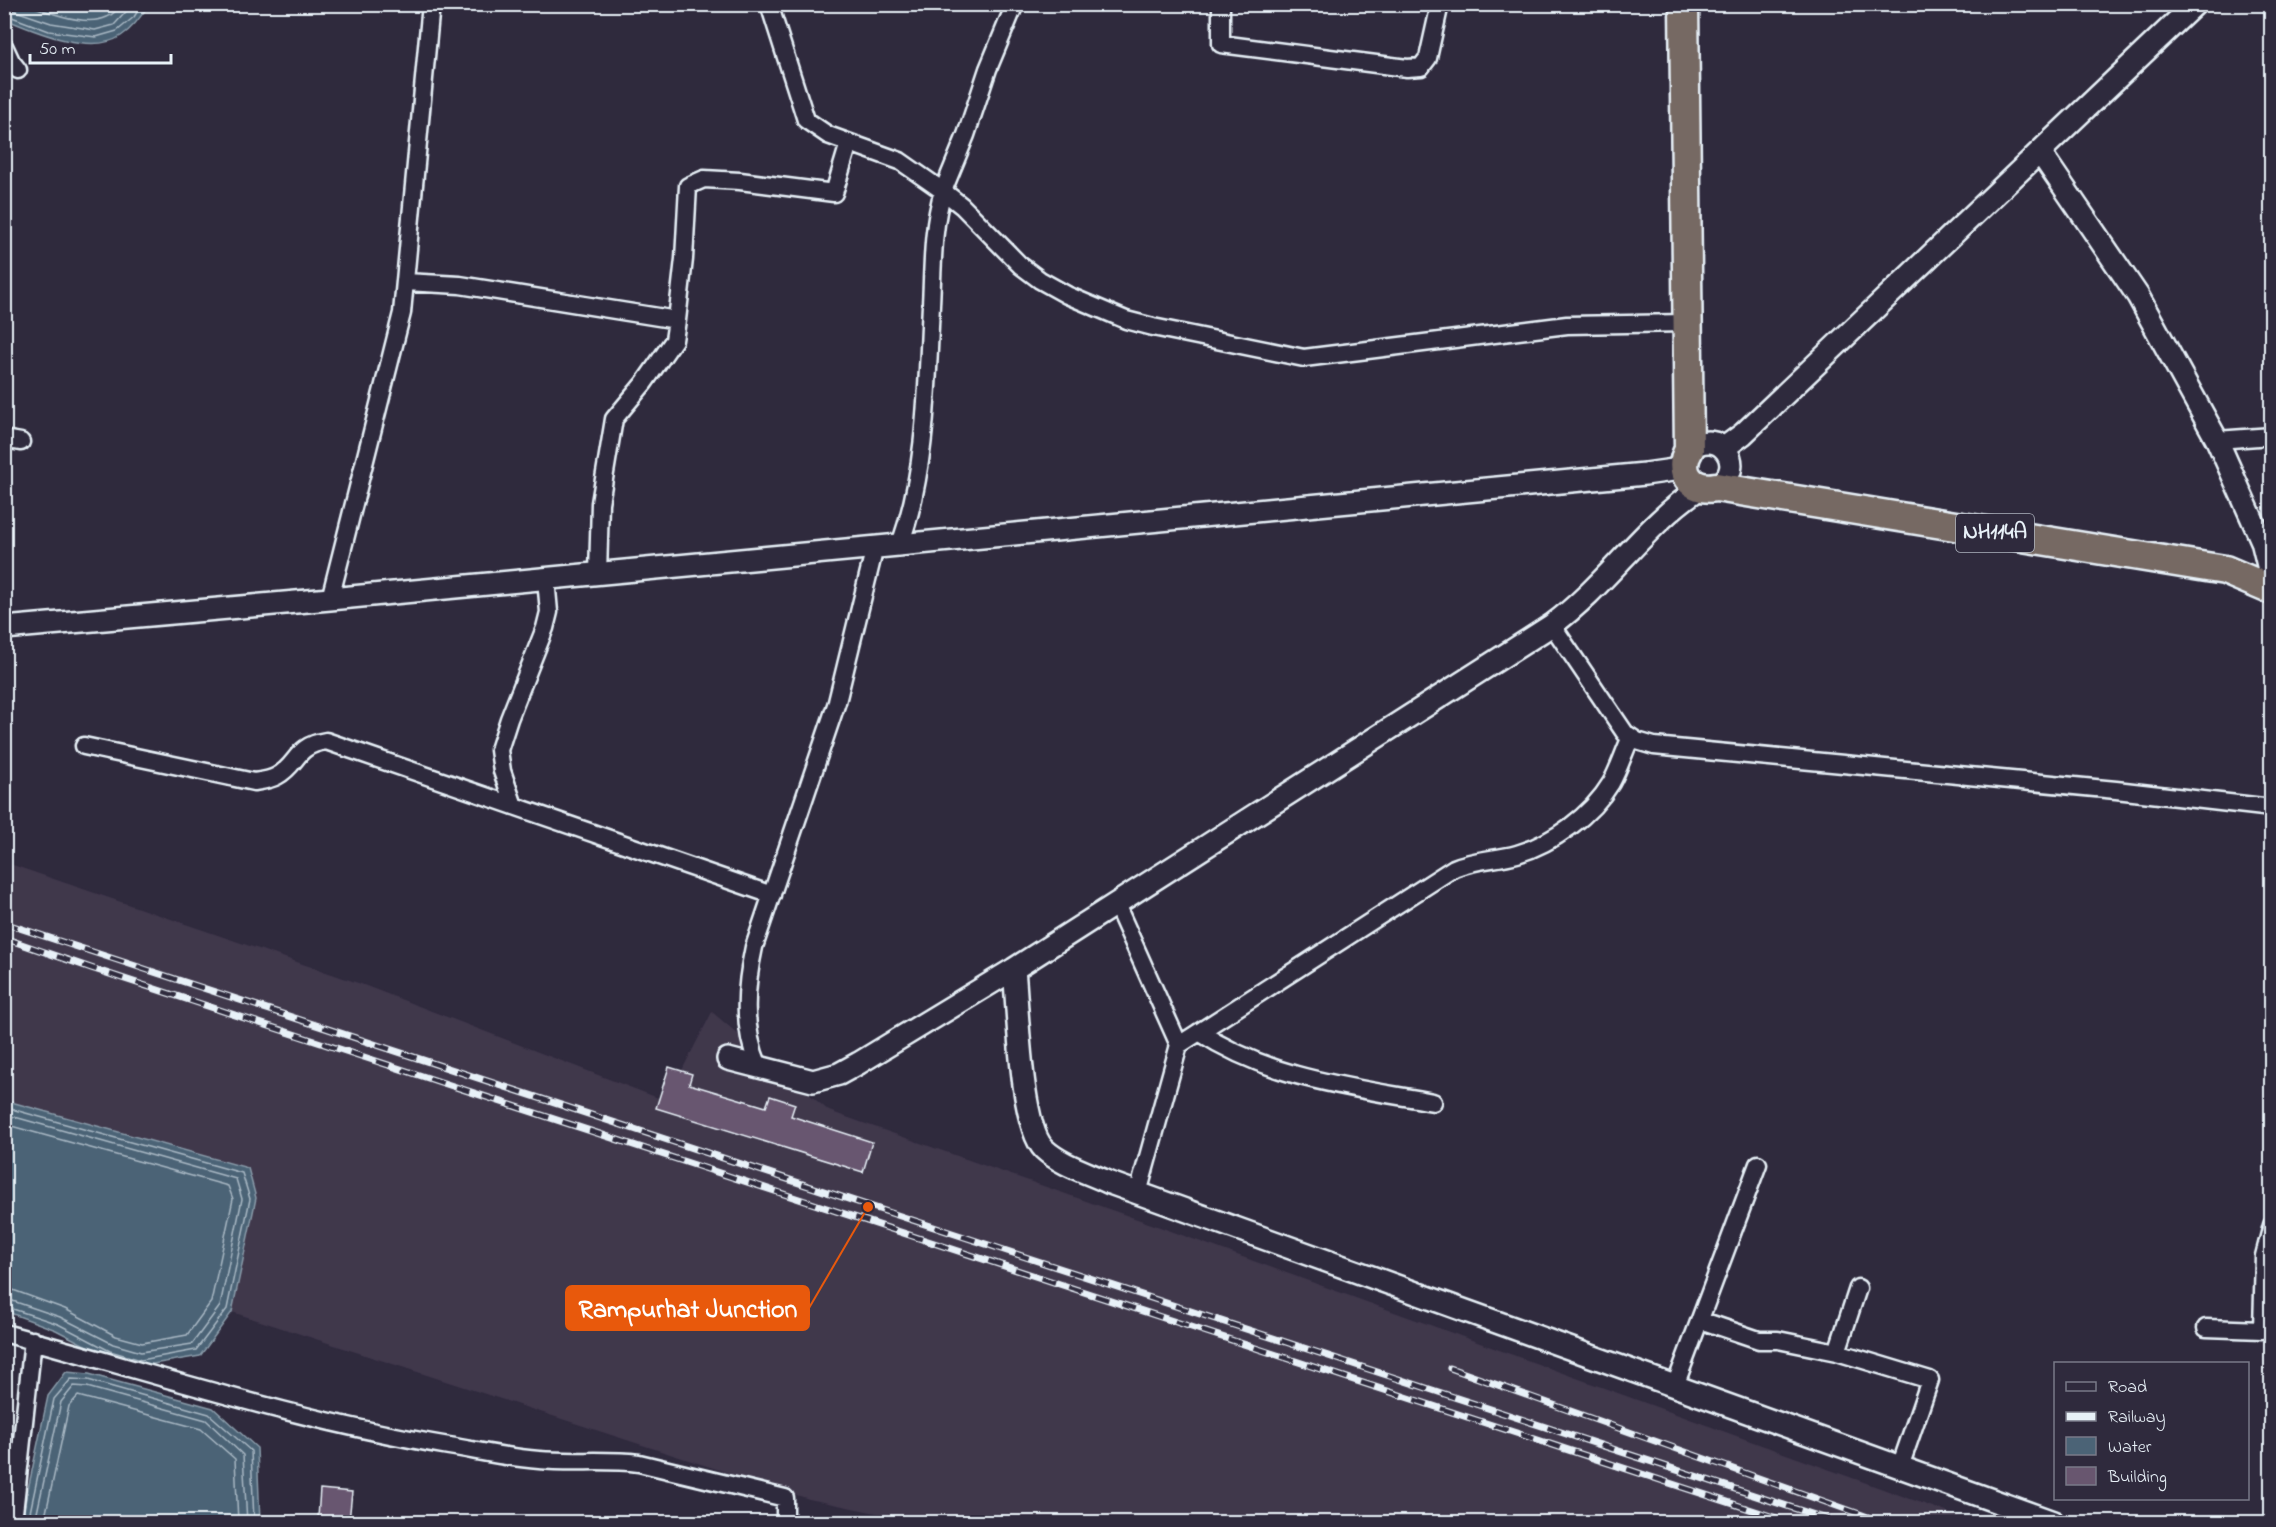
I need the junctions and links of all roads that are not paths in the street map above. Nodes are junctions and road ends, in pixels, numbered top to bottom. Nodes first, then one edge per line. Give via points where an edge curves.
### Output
1 (431, 4) edge
2 (769, 4) edge
3 (1015, 4) edge
4 (1221, 4) edge
5 (1440, 4) edge
6 (1684, 4) edge
7 (2195, 4) edge
8 (4, 46) edge
9 (18, 70) dead end
10 (849, 143) junction
11 (2041, 151) junction
12 (943, 191) junction
13 (405, 282) junction
14 (676, 320) junction
15 (1687, 323) junction
16 (2271, 436) edge
17 (2217, 440) junction
18 (1724, 448) junction
19 (1686, 457) junction
20 (1708, 488) junction
21 (900, 545) junction
22 (875, 548) junction
23 (598, 574) junction
24 (546, 579) junction
25 (2271, 582) edge
26 (2271, 590) edge
27 (330, 599) junction
28 (1552, 625) junction
29 (4, 628) edge
30 (1631, 736) junction
31 (84, 746) dead end
32 (514, 806) junction
33 (2271, 808) edge
34 (772, 895) junction
35 (1116, 903) junction
36 (1014, 969) junction
37 (1199, 1032) junction
38 (1179, 1045) junction
39 (728, 1059) dead end
40 (759, 1067) junction
41 (1433, 1102) dead end
42 (1758, 1164) dead end
43 (1138, 1193) junction
44 (2271, 1225) edge
45 (1858, 1288) dead end
46 (1700, 1320) junction
47 (2206, 1328) dead end
48 (4, 1333) edge
49 (33, 1340) junction
50 (1837, 1352) junction
51 (1675, 1386) junction
52 (1900, 1467) junction
53 (14, 1522) edge
54 (785, 1522) edge
55 (2053, 1522) edge

1 - 13 street
2 - 10 street via 806,120
3 - 12 street
4 - 5 street via 1221,44 1407,68 1421,67 1428,58
6 - 15 highway
7 - 11 street
8 - 9 street
10 - 12 street via 900,162
10 - 14 street via 834,193 704,179 688,186
11 - 17 street via 2138,296
11 - 18 street
12 - 15 street via 1020,265 1067,295 1126,320 1304,358 1567,324
12 - 21 street via 934,238 920,459 914,499
13 - 14 street via 460,285
13 - 27 street via 402,313
14 - 23 street via 674,340 614,419 600,503
15 - 19 highway
16 - 17 street
17 - 25 street via 2262,541
18 - 19 street via 1702,441
18 - 20 street via 1729,454 1730,470 1722,483
19 - 20 highway via 1688,479
19 - 21 street via 1673,470 1645,474
20 - 26 highway, NH114A via 2225,570
20 - 28 street via 1664,516 1588,596
21 - 22 street
22 - 23 street
22 - 34 street via 837,702
23 - 24 street
24 - 27 street
24 - 32 street via 549,612 545,628 499,750
27 - 29 street
28 - 30 street via 1613,718
28 - 35 street
30 - 33 street via 1654,746
30 - 37 street via 1610,783 1592,807 1567,829 1521,853 1455,868
31 - 32 street via 254,782 278,776 300,752 313,743 326,741
32 - 34 street
34 - 40 street via 748,976 747,1021
35 - 36 street
35 - 38 street
36 - 40 street via 839,1074 813,1081
36 - 43 street via 1026,1105 1037,1139 1043,1148 1062,1160
37 - 38 street
37 - 41 street via 1251,1061 1308,1080
38 - 43 street
39 - 40 street
42 - 46 street
43 - 51 street
44 - 47 street via 2264,1256 2262,1330
45 - 50 street
46 - 50 street via 1759,1340
46 - 51 street
48 - 49 street
49 - 53 street
49 - 54 street via 304,1417 537,1460 639,1463 785,1497
50 - 52 street via 1930,1380
51 - 52 street
52 - 55 street

